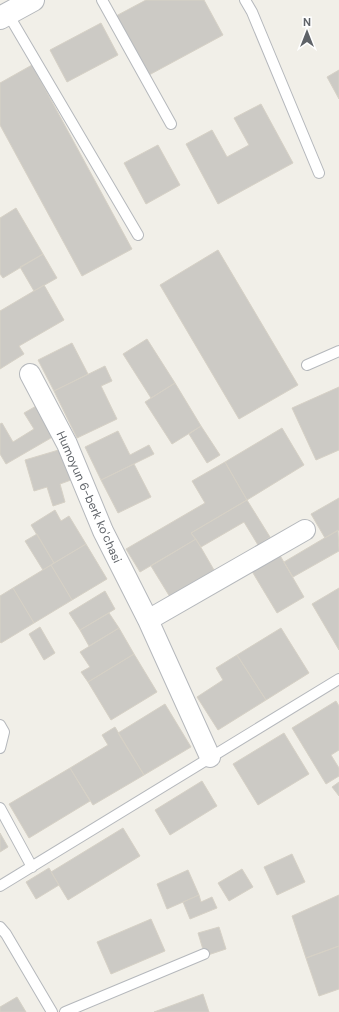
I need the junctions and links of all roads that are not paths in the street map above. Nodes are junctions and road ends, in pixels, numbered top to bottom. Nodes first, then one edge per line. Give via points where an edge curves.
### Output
1 (33, 0) edge
2 (102, 0) edge
3 (245, 0) edge
4 (4, 16) edge
5 (171, 124) dead end
6 (319, 173) dead end
7 (138, 235) dead end
8 (339, 351) edge
9 (307, 365) dead end
10 (30, 374) dead end
11 (305, 530) dead end
12 (148, 620) junction
13 (339, 679) edge
14 (0, 725) edge
15 (0, 748) edge
16 (210, 758) junction
17 (0, 808) edge
18 (32, 866) junction
19 (0, 886) edge
20 (0, 927) edge
21 (204, 954) dead end
22 (52, 1012) edge
23 (64, 1012) edge

1 - 4 street
2 - 5 lane
3 - 6 lane
4 - 7 lane
8 - 9 lane
10 - 12 street, Humoyun 6-berk koʻchasi via 67,444 103,531
11 - 12 street
12 - 16 street, Humoyun 6-berk koʻchasi
13 - 16 lane
14 - 15 lane via 4,732
16 - 18 lane
17 - 18 lane
18 - 19 lane
20 - 22 lane
21 - 23 lane

